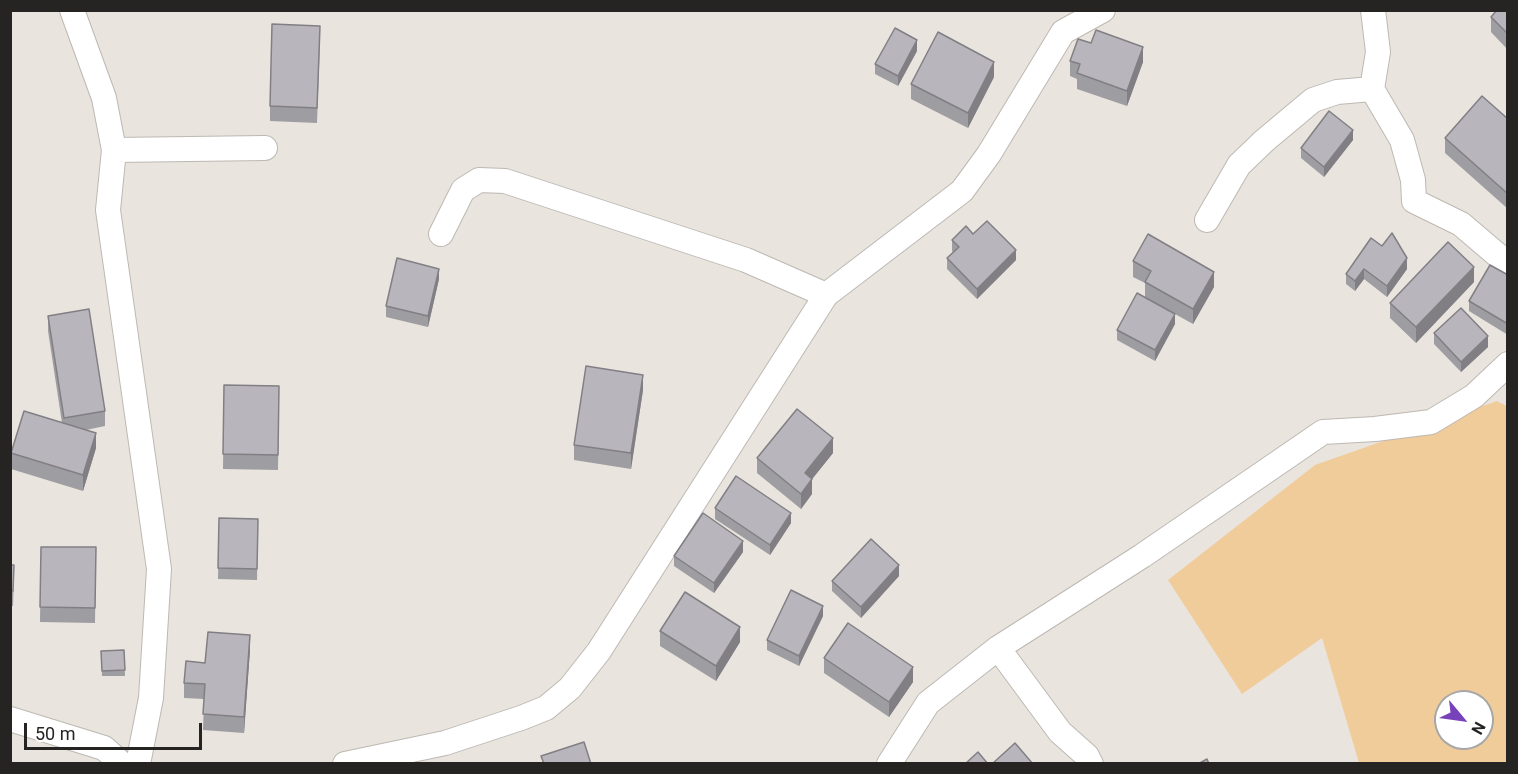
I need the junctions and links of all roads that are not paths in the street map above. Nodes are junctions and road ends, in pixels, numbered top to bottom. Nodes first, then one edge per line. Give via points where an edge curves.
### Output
1 (72, 10) edge
2 (1102, 10) edge
3 (1373, 10) edge
4 (1372, 89) junction
5 (265, 148) dead end
6 (114, 150) junction
7 (1207, 220) dead end
8 (441, 234) dead end
9 (1508, 264) edge
10 (826, 295) junction
11 (1508, 364) edge
12 (998, 648) junction
13 (10, 718) edge
14 (122, 764) edge
15 (138, 764) edge
16 (345, 764) edge
17 (889, 764) edge
18 (1091, 764) edge

1 - 6 street via 104,98
2 - 10 street via 1063,32 962,191
3 - 4 street via 1378,52
4 - 7 street via 1337,92 1313,100 1239,165
4 - 9 street via 1402,140 1413,180 1414,201 1461,224
5 - 6 street
6 - 15 street via 108,210 159,569 151,698
8 - 10 street via 463,190 478,180 505,181 746,260
10 - 16 street via 598,651 570,688 546,708 520,718 445,743
11 - 12 street via 1474,396 1431,422 1323,432 1142,556
12 - 17 street via 928,703
12 - 18 street via 1060,732
13 - 14 street via 104,748

